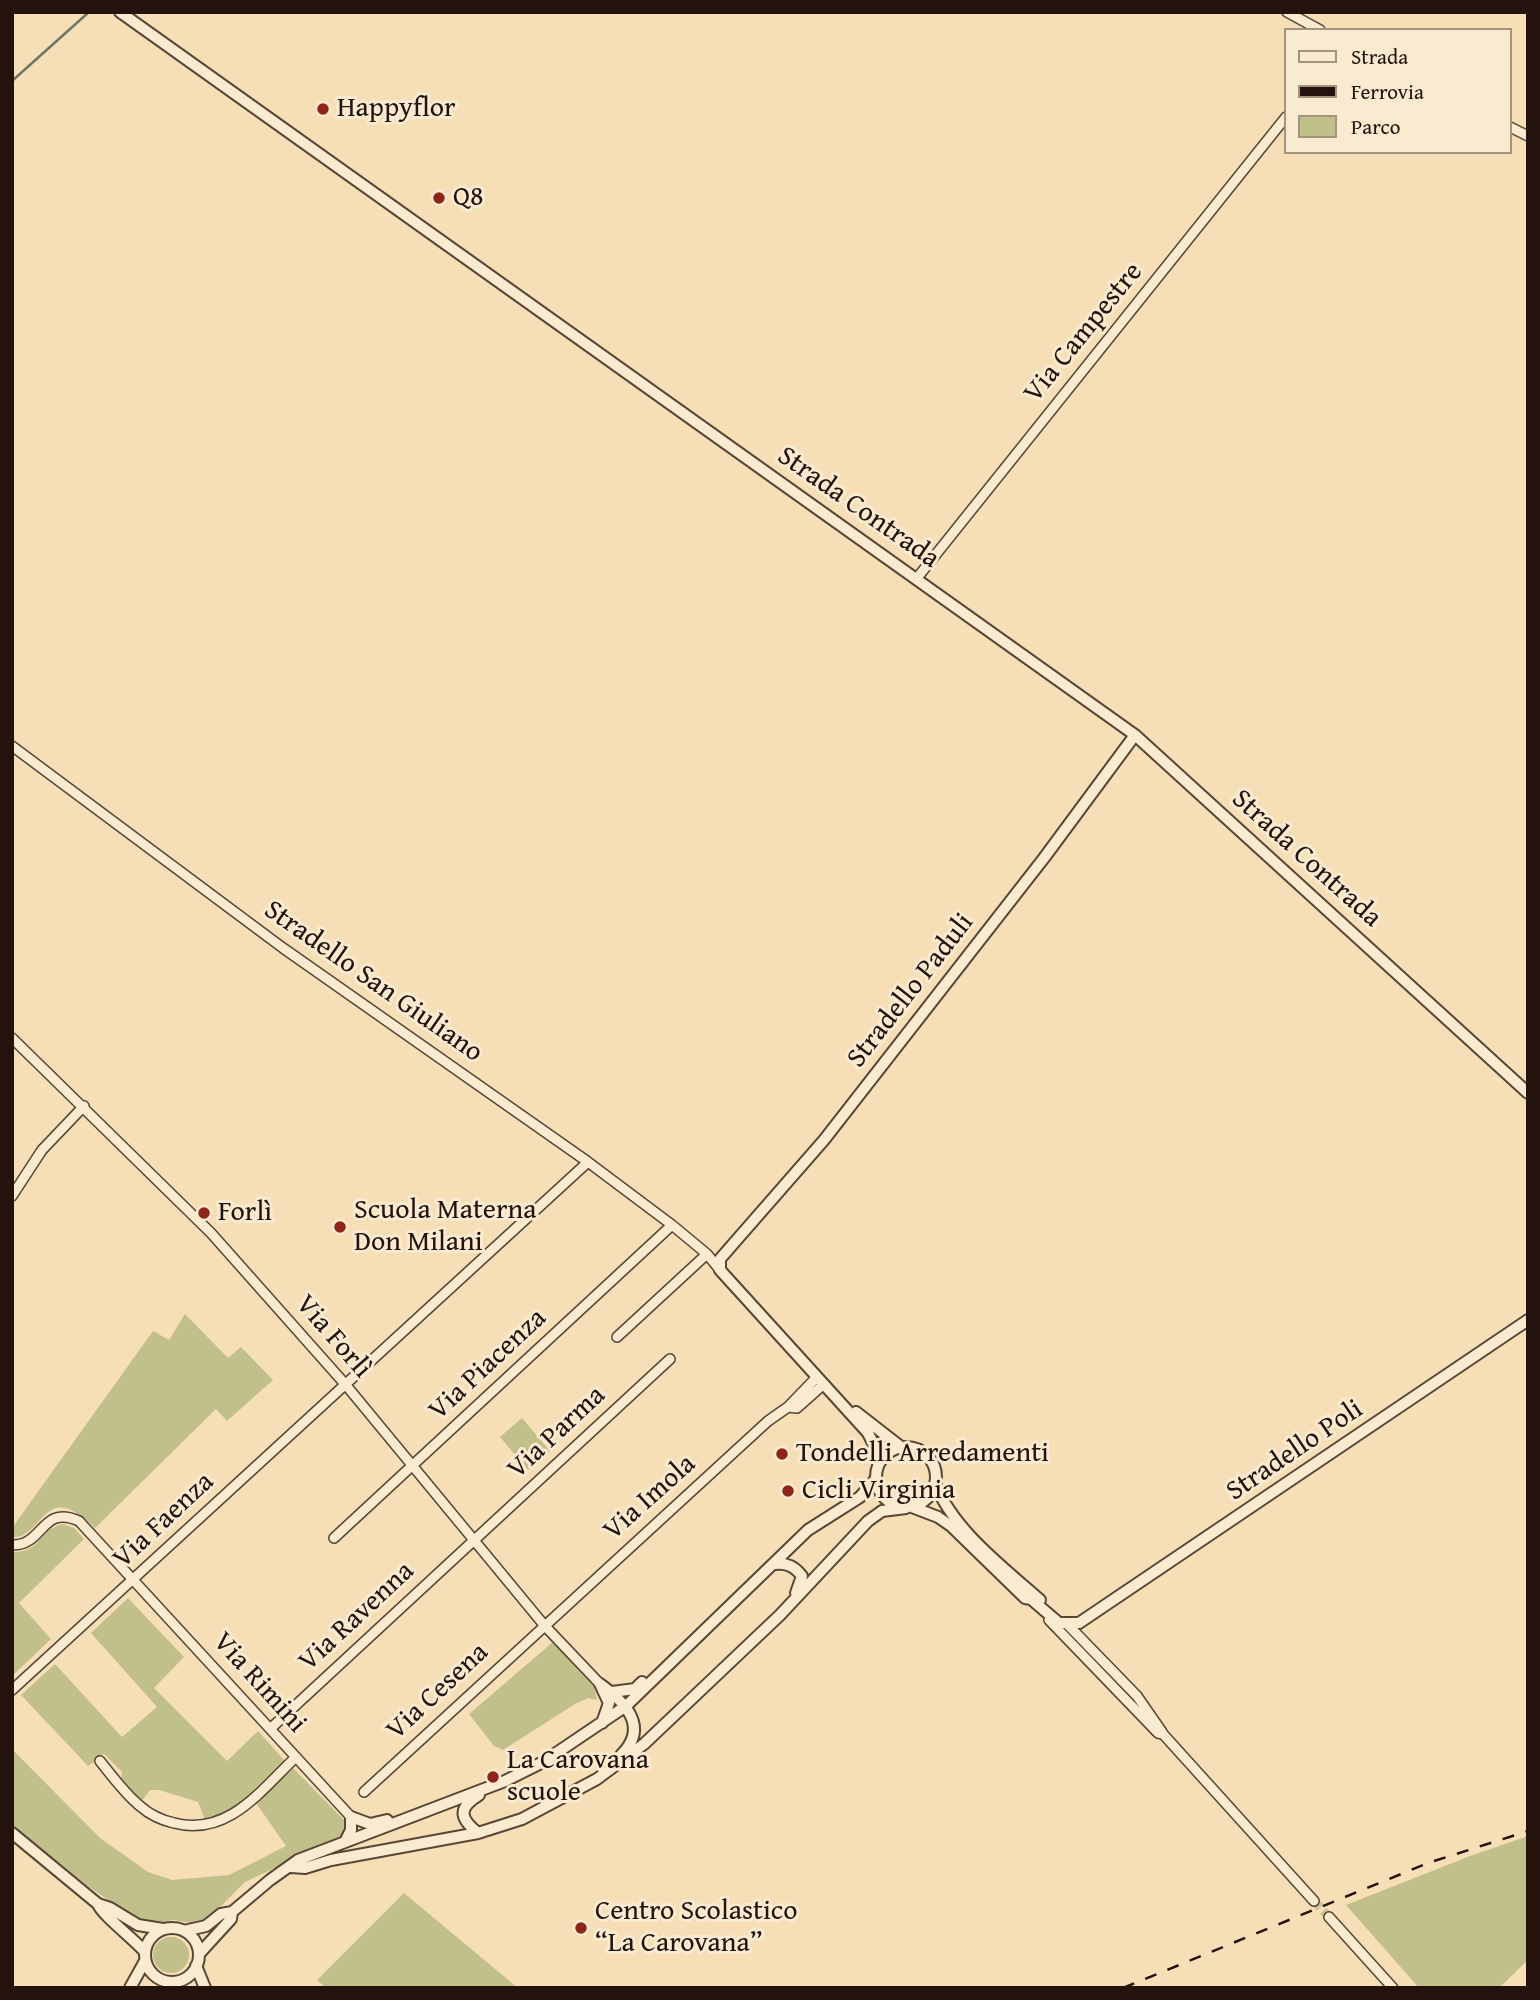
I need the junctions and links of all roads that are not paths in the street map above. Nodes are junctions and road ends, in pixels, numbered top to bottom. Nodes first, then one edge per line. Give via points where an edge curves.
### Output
1 (120, 12) edge
2 (1287, 12) edge
3 (1316, 28) edge
4 (1284, 119) edge
5 (1512, 128) edge
6 (1528, 136) edge
7 (917, 578) junction
8 (1135, 735) junction
9 (12, 746) edge
10 (12, 1038) edge
11 (1528, 1093) edge
12 (84, 1106) junction
13 (588, 1162) junction
14 (12, 1196) edge
15 (672, 1225) junction
16 (707, 1254) junction
17 (720, 1270) junction
18 (1528, 1320) edge
19 (617, 1337) dead end
20 (670, 1359) dead end
21 (820, 1381) junction
22 (345, 1384) junction
23 (835, 1395) junction
24 (901, 1447) junction
25 (881, 1459) junction
26 (413, 1466) junction
27 (875, 1479) junction
28 (935, 1483) junction
29 (909, 1507) junction
30 (334, 1538) dead end
31 (475, 1540) junction
32 (12, 1545) edge
33 (775, 1564) junction
34 (133, 1580) junction
35 (1026, 1598) junction
36 (780, 1615) junction
37 (1088, 1619) junction
38 (544, 1625) junction
39 (1066, 1625) junction
40 (1087, 1645) junction
41 (684, 1650) junction
42 (1102, 1660) junction
43 (600, 1684) junction
44 (12, 1690) edge
45 (1120, 1691) junction
46 (612, 1692) junction
47 (626, 1706) junction
48 (603, 1723) junction
49 (270, 1729) junction
50 (1163, 1734) junction
51 (296, 1757) junction
52 (100, 1761) dead end
53 (597, 1779) junction
54 (494, 1786) junction
55 (364, 1792) dead end
56 (431, 1808) junction
57 (351, 1817) junction
58 (12, 1833) edge
59 (478, 1833) junction
60 (345, 1842) junction
61 (291, 1867) junction
62 (1314, 1901) tunnel mouth
63 (98, 1904) junction
64 (232, 1912) junction
65 (1329, 1917) tunnel mouth
66 (163, 1929) junction
67 (184, 1931) junction
68 (199, 1954) junction
69 (145, 1956) junction
70 (196, 1966) junction
71 (174, 1984) edge
72 (130, 1988) edge
73 (153, 1988) edge
74 (205, 1988) edge
75 (1393, 1988) edge

1 - 7 street, Strada Contrada
2 - 3 street
4 - 7 street, Via Campestre
5 - 6 street
7 - 8 street, Strada Contrada
8 - 11 street, Strada Contrada
8 - 17 street, Stradello Paduli via 824,1140 725,1252
9 - 13 street, Stradello San Giuliano via 283,948
10 - 12 street, Via Forlì
12 - 14 street via 42,1150
12 - 22 street, Via Forlì via 204,1226
13 - 15 street, Stradello San Giuliano
13 - 22 street, Via Faenza
15 - 16 street, Stradello San Giuliano
15 - 26 street, Via Piacenza
16 - 17 street, Stradello San Giuliano
16 - 19 street
17 - 21 street, Stradello San Giuliano
18 - 37 street, Stradello Poli
20 - 31 street, Via Parma
21 - 23 street, Stradello San Giuliano
21 - 38 street, Via Imola via 768,1421
22 - 26 street, Via Forlì
22 - 34 street, Via Faenza
23 - 24 street, Stradello San Giuliano
23 - 25 street, Stradello San Giuliano via 867,1433
24 - 25 street
24 - 28 street via 930,1459
25 - 27 street
26 - 30 street, Via Piacenza
26 - 31 street, Via Forlì
27 - 29 street via 885,1500
27 - 33 street via 860,1497 808,1530
28 - 29 street via 927,1499
28 - 39 street via 940,1498 981,1546
29 - 35 street via 951,1526
29 - 36 street via 881,1511 868,1521
31 - 38 street, Via Forlì
31 - 49 street, Via Ravenna
32 - 34 street, Via Rimini via 28,1542 52,1518 71,1517
33 - 36 street via 790,1565 802,1576
33 - 41 street
34 - 44 street, Via Faenza
34 - 49 street, Via Rimini
35 - 39 street
35 - 45 street
36 - 53 street via 643,1744
37 - 39 street, Stradello Poli
37 - 40 street
38 - 43 street, Via Forlì
38 - 55 street, Via Cesena
39 - 40 street
40 - 42 street
41 - 46 street via 678,1649 635,1689
41 - 47 street
42 - 45 street
42 - 50 street via 1137,1696
43 - 46 street
43 - 48 street via 609,1703
45 - 50 street
46 - 47 street
47 - 48 street
47 - 53 street via 634,1735 627,1749
48 - 54 street via 543,1762
49 - 51 street, Via Rimini
50 - 62 street
51 - 52 street via 224,1821 192,1826 150,1814
51 - 57 street, Via Rimini
53 - 59 street via 522,1819
54 - 56 street
54 - 59 street via 468,1802 464,1811 465,1821
56 - 57 street via 427,1804 380,1823
56 - 60 street
57 - 60 street
58 - 63 street
59 - 61 street
60 - 61 street
61 - 64 street
63 - 66 street via 138,1925
63 - 69 street
64 - 67 street
64 - 68 street via 231,1919
65 - 75 street
66 - 67 street
66 - 69 street via 150,1938
67 - 68 street
68 - 70 street
69 - 71 street via 150,1972
69 - 72 street
70 - 71 street
70 - 74 street
71 - 73 street

